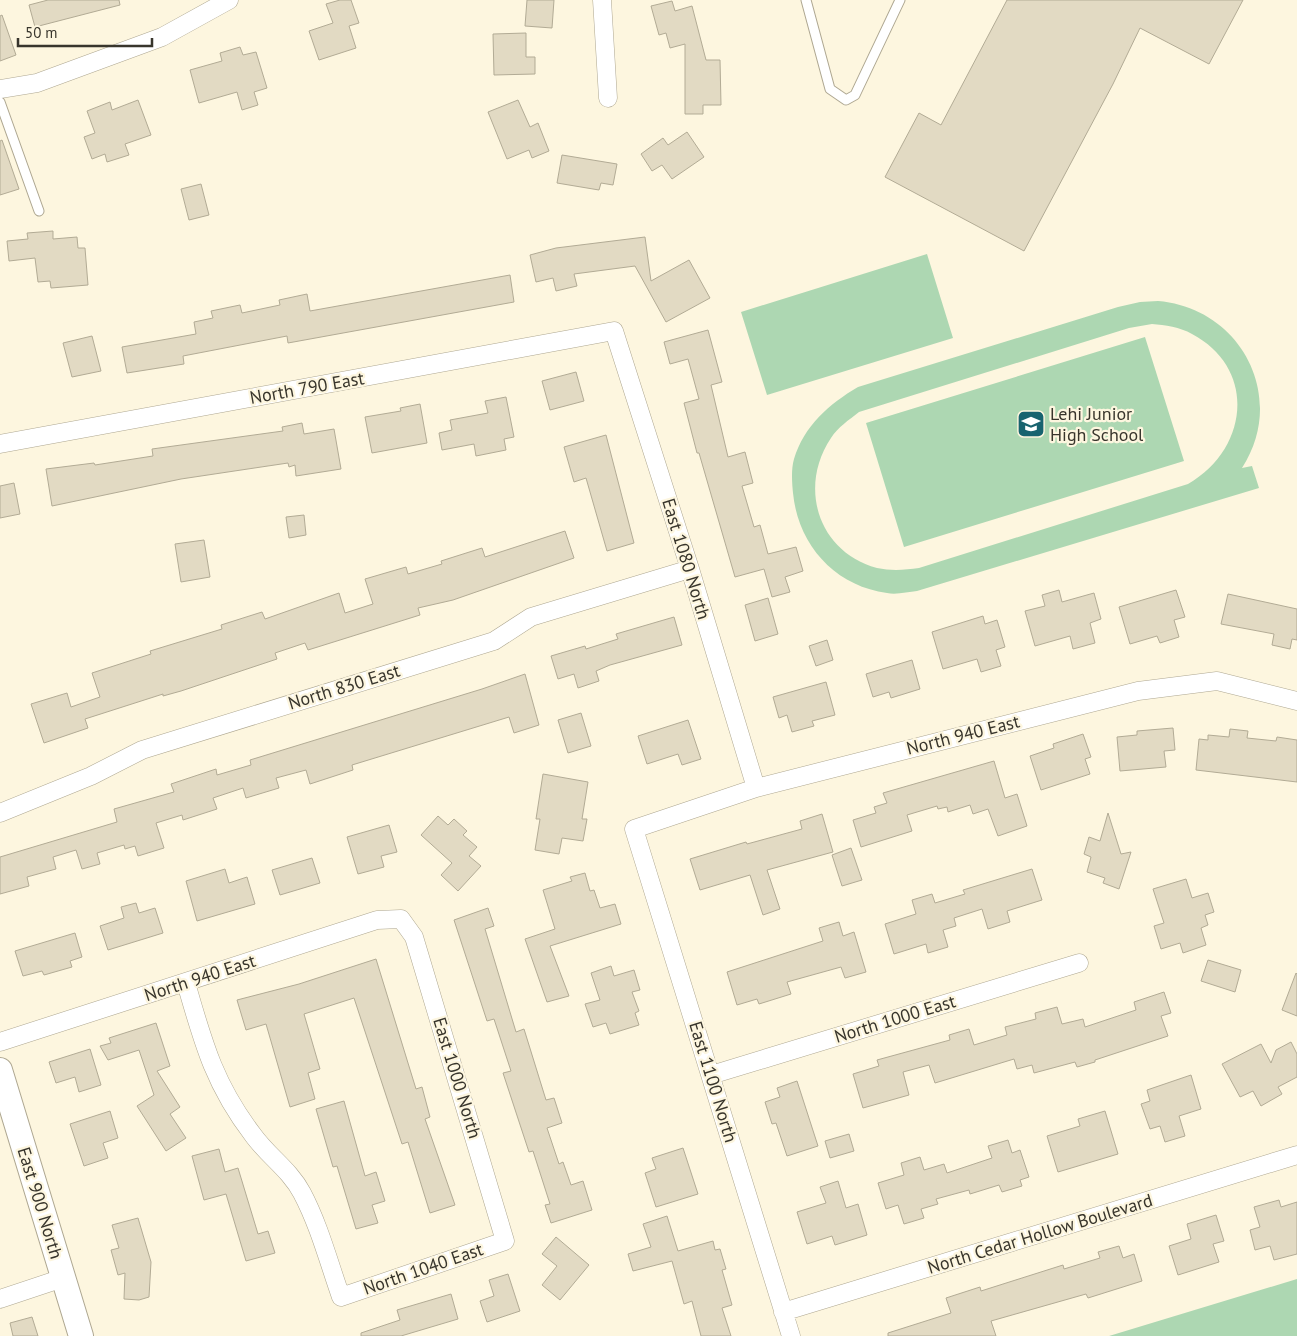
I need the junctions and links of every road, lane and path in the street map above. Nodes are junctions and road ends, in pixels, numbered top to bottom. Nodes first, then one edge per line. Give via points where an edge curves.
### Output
1 (229, 0) edge
2 (602, 0) edge
3 (806, 0) edge
4 (900, 0) edge
5 (0, 89) edge
6 (608, 98) dead end
7 (0, 102) edge
8 (39, 210) dead end
9 (614, 331) joint
10 (0, 444) edge
11 (690, 570) junction
12 (1297, 701) edge
13 (756, 788) junction
14 (0, 813) edge
15 (634, 829) joint
16 (402, 919) joint
17 (1079, 963) dead end
18 (186, 983) junction
19 (0, 1042) edge
20 (0, 1070) edge
21 (711, 1075) junction
22 (1297, 1155) edge
23 (505, 1240) joint
24 (63, 1278) junction
25 (0, 1299) edge
26 (783, 1312) junction
27 (81, 1336) edge
28 (791, 1336) edge

1 - 5 street via 144,44 37,83
2 - 6 street
3 - 4 lane via 830,90 846,100 855,95
7 - 8 lane
9 - 10 street, North 790 East
9 - 11 street, East 1080 North
11 - 13 street, East 1080 North
11 - 14 street, North 830 East via 531,617 494,641 142,750 91,776
12 - 13 street, North 940 East via 1217,680 1138,691
13 - 15 street, North 940 East
15 - 21 street, East 1100 North
16 - 18 street, North 940 East via 377,920
16 - 23 street, East 1000 North via 414,937
17 - 21 street, North 1000 East
18 - 19 street, North 940 East
18 - 23 street, North 1040 East via 205,1052 228,1101 254,1137 302,1192 341,1297
20 - 24 street, East 900 North
21 - 26 street, East 1100 North
22 - 26 street, North Cedar Hollow Boulevard
24 - 25 street
24 - 27 street, East 900 North
26 - 28 street, East 1100 North

